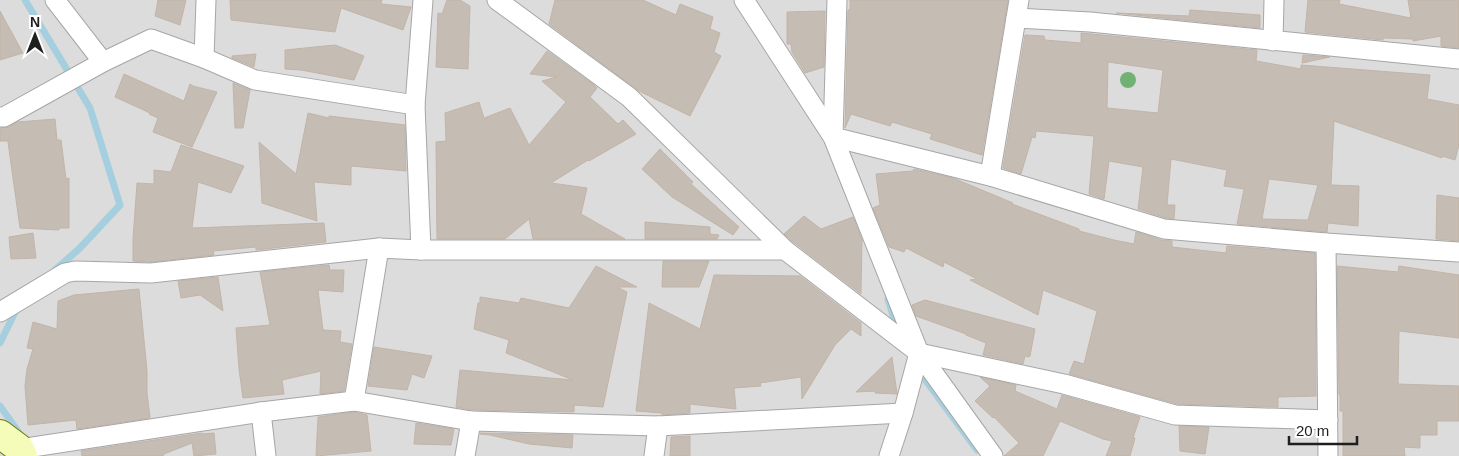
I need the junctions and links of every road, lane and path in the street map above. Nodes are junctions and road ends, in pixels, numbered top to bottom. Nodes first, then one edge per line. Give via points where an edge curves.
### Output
1 (55, 0) edge
2 (206, 0) edge
3 (423, 0) edge
4 (497, 0) edge
5 (744, 0) edge
6 (836, 0) edge
7 (1274, 0) edge
8 (1017, 9) edge
9 (1274, 41) junction
10 (204, 58) junction
11 (1459, 59) edge
12 (103, 62) junction
13 (415, 105) junction
14 (0, 117) edge
15 (833, 137) junction
16 (990, 176) junction
17 (1326, 243) junction
18 (379, 248) junction
19 (421, 250) junction
20 (785, 250) junction
21 (1459, 252) edge
22 (0, 312) edge
23 (919, 353) junction
24 (354, 401) junction
25 (261, 412) junction
26 (903, 413) junction
27 (1328, 420) junction
28 (471, 421) junction
29 (658, 426) junction
30 (16, 450) edge
31 (266, 456) edge
32 (465, 456) edge
33 (654, 456) edge
34 (889, 456) edge
35 (993, 456) edge
36 (1328, 456) edge

1 - 12 street
2 - 10 street
3 - 13 street
4 - 20 street via 628,97
5 - 15 street
6 - 15 street
7 - 9 street
8 - 9 street via 1090,22
8 - 16 street
9 - 11 street
10 - 12 street via 152,40
10 - 13 street via 255,80
12 - 14 street
13 - 19 street
15 - 16 street
15 - 23 street
16 - 17 street via 1164,229
17 - 21 street
17 - 27 street
18 - 19 street
18 - 22 street via 151,273 66,272
18 - 24 street
19 - 20 street
20 - 23 street
23 - 26 street
23 - 27 street via 1064,384 1175,415
23 - 35 street
24 - 25 street
24 - 28 street
25 - 30 street
25 - 31 street
26 - 29 street
26 - 34 street
27 - 36 street
28 - 29 street
28 - 32 street
29 - 33 street

